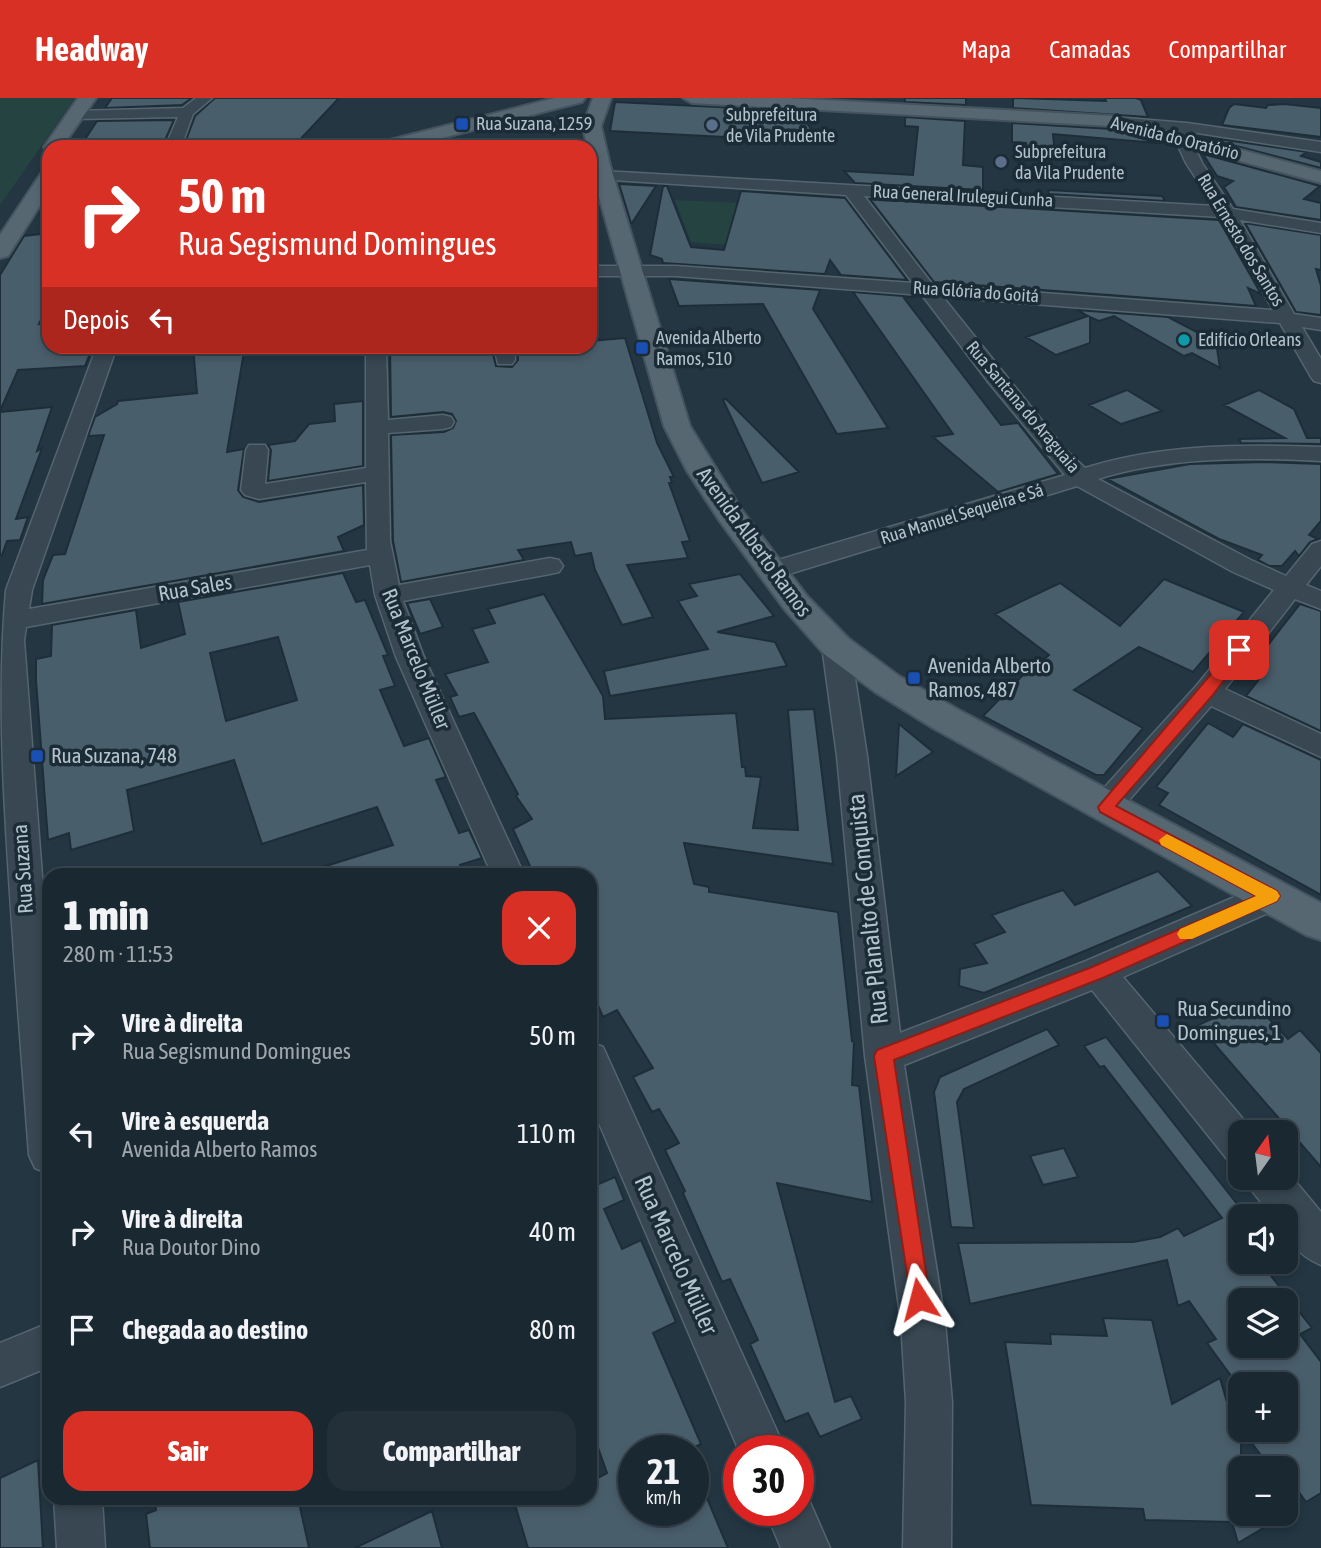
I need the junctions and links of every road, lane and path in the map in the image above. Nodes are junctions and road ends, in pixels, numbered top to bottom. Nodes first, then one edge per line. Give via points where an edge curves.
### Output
1 (101, 98) edge
2 (205, 98) edge
3 (576, 98) edge
4 (602, 98) edge
5 (692, 98) edge
6 (84, 109) edge
7 (187, 112) junction
8 (1113, 121) junction
9 (1184, 133) junction
10 (59, 140) edge
11 (72, 140) edge
12 (176, 140) edge
13 (412, 140) edge
14 (595, 140) edge
15 (1321, 147) edge
16 (597, 149) edge
17 (42, 164) edge
18 (603, 176) junction
19 (1321, 177) edge
20 (42, 184) edge
21 (851, 190) junction
22 (1226, 211) junction
23 (42, 220) edge
24 (6, 223) edge
25 (1321, 228) edge
26 (0, 251) edge
27 (630, 270) junction
28 (597, 271) edge
29 (929, 289) junction
30 (1287, 317) junction
31 (1321, 324) edge
32 (104, 354) edge
33 (376, 354) edge
34 (1321, 377) edge
35 (443, 422) dead end
36 (377, 427) junction
37 (257, 450) dead end
38 (1321, 454) edge
39 (377, 473) junction
40 (1080, 477) junction
41 (1321, 549) edge
42 (380, 555) junction
43 (550, 566) dead end
44 (771, 571) junction
45 (1288, 588) junction
46 (388, 594) junction
47 (1321, 601) edge
48 (11, 621) junction
49 (836, 646) junction
50 (1207, 692) junction
51 (1321, 747) edge
52 (1105, 807) junction
53 (505, 868) edge
54 (1272, 896) junction
55 (1321, 923) edge
56 (1098, 972) junction
57 (884, 1056) junction
58 (597, 1075) edge
59 (42, 1076) edge
60 (1228, 1130) edge
61 (1277, 1190) edge
62 (1321, 1244) edge
63 (42, 1348) edge
64 (0, 1365) edge
65 (756, 1435) edge
66 (78, 1505) edge
67 (796, 1526) edge
68 (81, 1548) edge
69 (806, 1548) edge
70 (927, 1548) edge

1 - 6 main road
2 - 7 street
3 - 13 main road
4 - 14 main road, Avenida Alberto Ramos via 592,126
5 - 8 main road, Avenida do Oratório
6 - 7 street
6 - 10 main road
6 - 11 main road
7 - 12 street
8 - 9 street
8 - 9 main road, Avenida do Oratório
9 - 15 street
9 - 19 main road, Avenida do Oratório
9 - 22 street, Rua Ernesto dos Santos
16 - 18 main road, Avenida Alberto Ramos
17 - 24 main road
18 - 21 street, Rua General Irulegui Cunha
18 - 27 main road, Avenida Alberto Ramos
20 - 24 main road
21 - 22 street, Rua General Irulegui Cunha
21 - 29 street, Rua Santana do Araguaia
22 - 25 street, Rua General Irulegui Cunha
22 - 30 street, Rua Ernesto dos Santos
23 - 24 main road
24 - 26 main road
27 - 28 street, Rua Glória do Goitá
27 - 29 street, Rua Glória do Goitá
27 - 44 main road, Avenida Alberto Ramos via 677,426 701,471
29 - 30 street, Rua Glória do Goitá
29 - 40 street, Rua Santana do Araguaia via 996,379
30 - 31 street, Rua Glória do Goitá
30 - 34 street, Rua Ernesto dos Santos
32 - 48 street, Rua Suzana
33 - 36 street, Rua Marcelo Müller
35 - 36 street
36 - 39 street, Rua Marcelo Müller
37 - 39 street via 252,484 259,492
38 - 40 street, Rua Manuel Sequeira e Sá via 1258,451 1172,457
39 - 42 street, Rua Marcelo Müller
40 - 44 street, Rua Manuel Sequeira e Sá
40 - 45 street, Rua Santana do Araguaia
41 - 45 street
42 - 46 street, Rua Marcelo Müller
42 - 48 street, Rua Sales
43 - 46 street
44 - 49 main road, Avenida Alberto Ramos
45 - 47 street, Rua Santana do Araguaia
45 - 50 street
46 - 53 street, Rua Marcelo Müller via 410,657
48 - 59 street, Rua Suzana via 18,805
49 - 52 main road, Avenida Alberto Ramos via 887,684
49 - 57 street, Rua Planalto de Conquista
50 - 51 street
50 - 52 street
52 - 54 main road, Avenida Alberto Ramos
54 - 55 main road, Avenida Alberto Ramos
54 - 56 street
56 - 57 street
56 - 60 street
57 - 70 street, Rua Planalto de Conquista via 923,1322 929,1402
58 - 65 street, Rua Marcelo Müller
61 - 62 street
63 - 64 street
66 - 68 street
67 - 69 street

